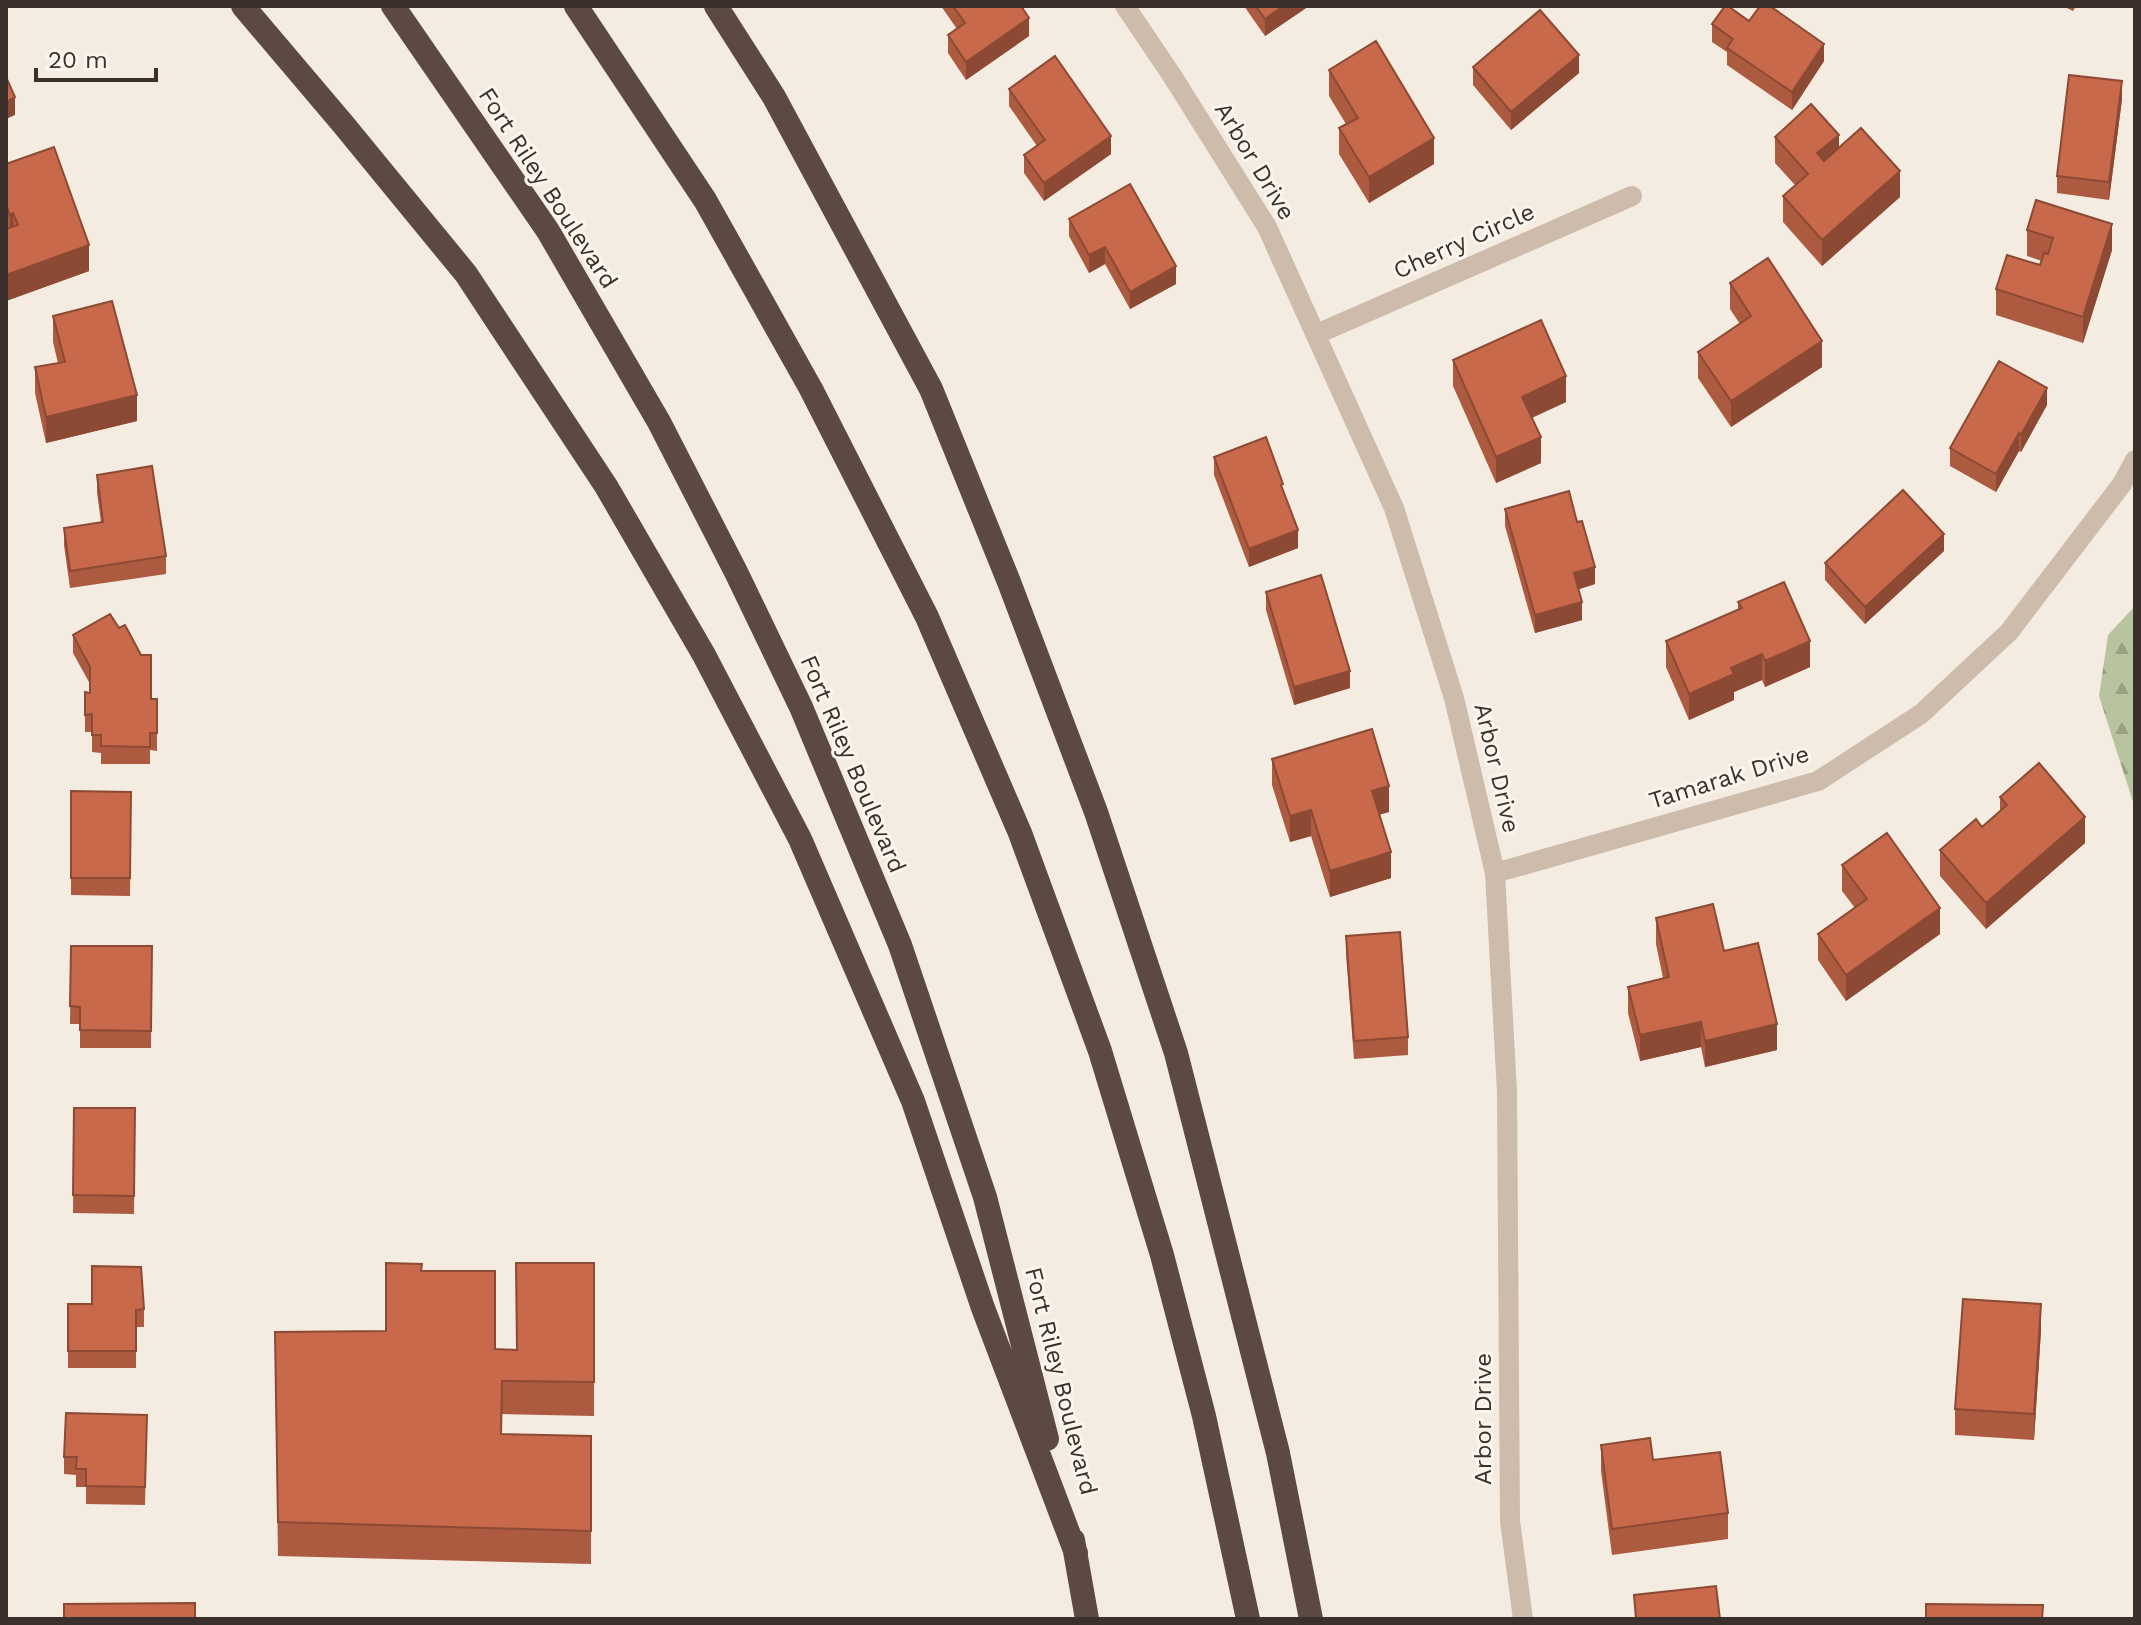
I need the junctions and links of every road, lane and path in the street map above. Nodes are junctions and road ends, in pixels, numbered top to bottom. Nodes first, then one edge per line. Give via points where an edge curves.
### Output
1 (243, 6) edge
2 (393, 6) edge
3 (576, 6) edge
4 (716, 6) edge
5 (1125, 6) edge
6 (1632, 196) dead end
7 (1317, 334) junction
8 (2135, 460) edge
9 (1495, 873) junction
10 (1076, 1553) junction
11 (1087, 1619) edge
12 (1248, 1619) edge
13 (1311, 1619) edge
14 (1523, 1619) edge

1 - 10 highway via 466,274 606,486 704,655 800,839 913,1101 983,1308
2 - 10 highway, Fort Riley Boulevard via 556,244 659,422 801,707 900,945 985,1197
3 - 12 highway via 705,200 811,389 927,617 1020,833 1100,1051 1162,1255
4 - 13 highway via 774,97 931,389 1096,812 1176,1053 1278,1453
5 - 7 street, Arbor Drive via 1267,227
6 - 7 street, Cherry Circle
7 - 9 street, Arbor Drive via 1394,508 1454,698
8 - 9 street, Tamarak Drive via 2009,632 1921,714 1857,756 1818,781
9 - 14 street, Arbor Drive via 1507,1092 1510,1521
10 - 11 highway, Fort Riley Boulevard

